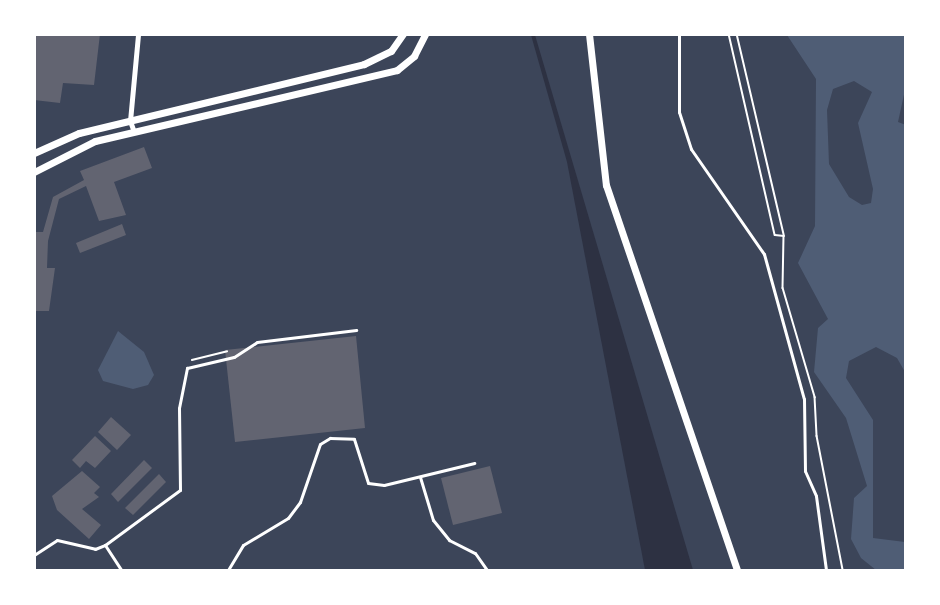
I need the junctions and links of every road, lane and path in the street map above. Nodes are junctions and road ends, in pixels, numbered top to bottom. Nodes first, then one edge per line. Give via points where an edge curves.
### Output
1 (138, 34) edge
2 (404, 34) edge
3 (425, 34) edge
4 (589, 34) edge
5 (679, 34) edge
6 (729, 34) edge
7 (737, 34) edge
8 (130, 121) junction
9 (134, 132) junction
10 (34, 153) edge
11 (34, 172) edge
12 (784, 236) junction
13 (356, 330) dead end
14 (230, 351) dead end
15 (187, 368) junction
16 (474, 463) dead end
17 (420, 477) junction
18 (105, 545) junction
19 (34, 555) edge
20 (121, 570) edge
21 (228, 570) edge
22 (487, 570) edge
23 (737, 570) edge
24 (826, 570) edge
25 (843, 570) edge

1 - 8 street
2 - 8 street via 391,51 364,64
3 - 9 street via 414,56 392,71
4 - 23 street via 606,185
5 - 24 lane via 679,112 691,149 756,237 770,273 804,399 805,471 816,496
6 - 12 path via 775,235
7 - 12 path
8 - 9 street
8 - 10 street via 79,133
9 - 11 street via 95,141
12 - 25 path via 783,288 815,397 817,436
13 - 15 lane via 257,342 234,357
14 - 15 path via 194,356
15 - 18 lane via 178,408 180,490
16 - 17 lane
17 - 21 lane via 368,483 354,439 330,438 320,444 307,485 288,518 243,545
17 - 22 lane via 433,520 449,540 475,553
18 - 19 lane via 95,549 57,540
18 - 20 lane

